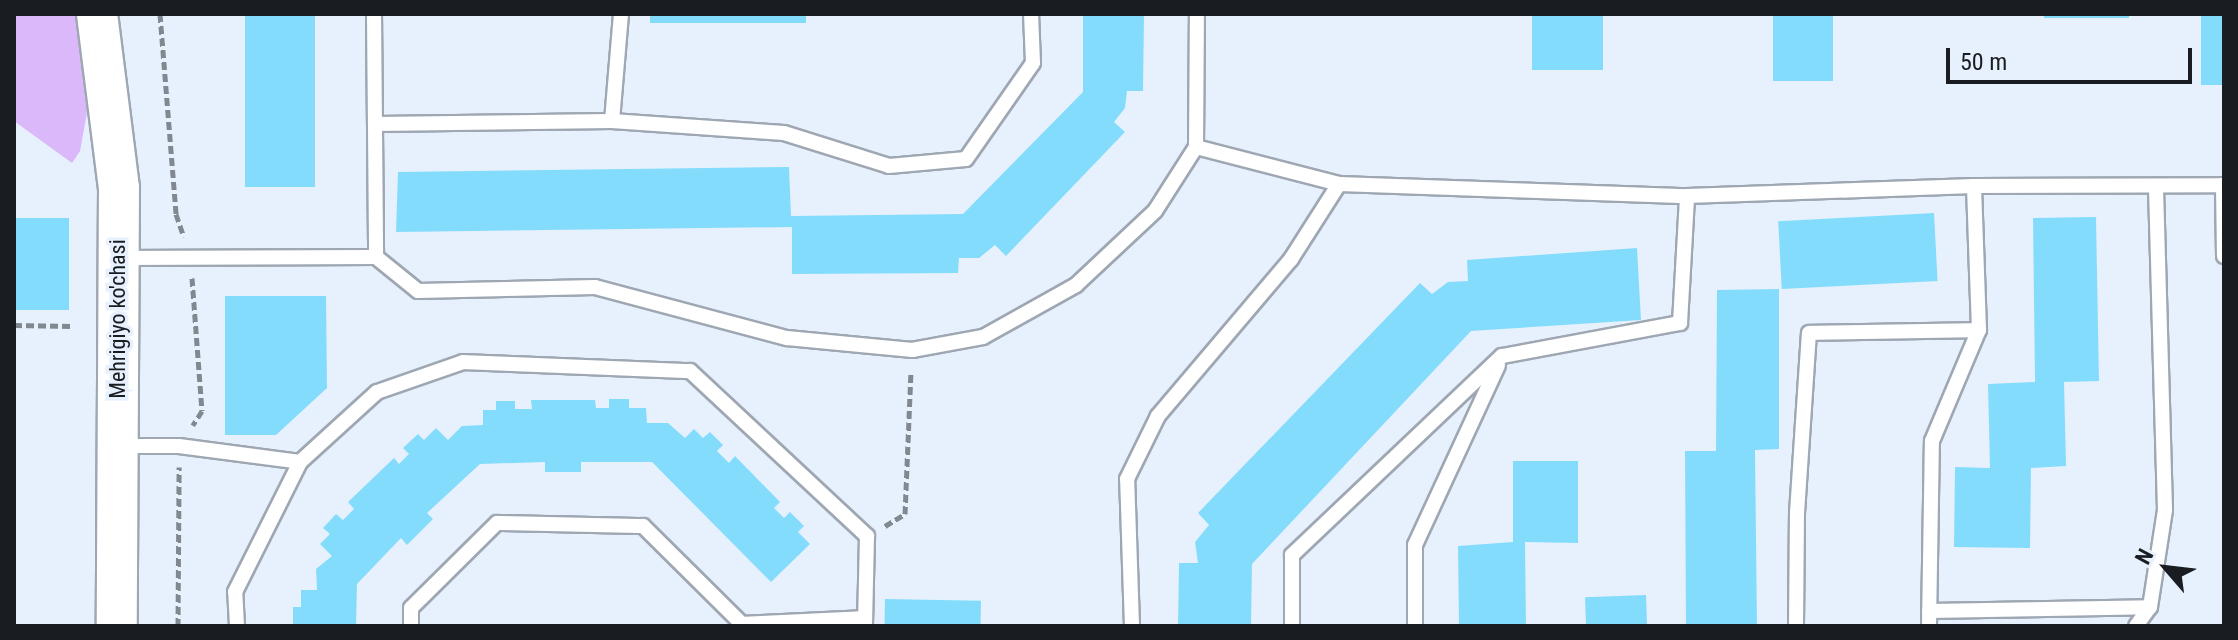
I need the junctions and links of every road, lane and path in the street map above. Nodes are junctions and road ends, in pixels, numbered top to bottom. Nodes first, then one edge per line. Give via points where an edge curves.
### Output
1 (97, 14) edge
2 (160, 14) edge
3 (374, 14) edge
4 (621, 14) edge
5 (1031, 14) edge
6 (1197, 14) edge
7 (612, 121) junction
8 (376, 124) junction
9 (1196, 147) junction
10 (1339, 184) junction
11 (2224, 185) edge
12 (1974, 186) junction
13 (2156, 187) junction
14 (1687, 196) junction
15 (2224, 256) edge
16 (191, 257) junction
17 (376, 257) junction
18 (118, 258) junction
19 (14, 325) edge
20 (72, 326) dead end
21 (1979, 330) junction
22 (912, 350) junction
23 (1502, 356) junction
24 (118, 446) junction
25 (179, 446) junction
26 (300, 462) junction
27 (867, 536) junction
28 (2150, 607) junction
29 (1929, 619) edge
30 (865, 622) edge
31 (117, 626) edge
32 (178, 626) edge
33 (237, 626) edge
34 (411, 626) edge
35 (1132, 626) edge
36 (1292, 626) edge
37 (1415, 626) edge
38 (1796, 626) edge
39 (2136, 626) edge

1 - 18 main road, Mehrigiyo ko'chasi via 119,188
2 - 16 path via 176,214
3 - 8 lane
4 - 7 lane
5 - 7 lane via 1033,63 966,159 889,166 784,133
6 - 9 lane
7 - 8 lane
8 - 17 lane
9 - 10 lane
9 - 22 lane via 1155,211 1076,285 983,337
10 - 14 lane
10 - 35 lane via 1291,259 1158,416 1127,479
11 - 13 lane
11 - 15 lane
12 - 13 lane
12 - 14 lane
12 - 21 lane
13 - 28 lane via 2165,510
14 - 23 lane via 1680,323
16 - 17 lane
16 - 18 lane
16 - 25 path via 202,411
17 - 22 lane via 418,291 595,287 787,338
18 - 24 main road, Mehrigiyo ko'chasi
19 - 20 path
21 - 29 lane via 1932,441
21 - 38 lane via 1809,333 1797,513
22 - 27 path via 905,514
23 - 36 lane via 1292,555
23 - 37 lane via 1415,545
24 - 25 lane
24 - 31 main road, Mehrigiyo ko'chasi
25 - 26 lane
25 - 32 path
26 - 27 lane via 377,392 463,362 690,371
26 - 33 lane via 235,592
27 - 30 lane
28 - 29 lane
28 - 39 lane
30 - 34 lane via 742,624 643,526 497,523 411,608

